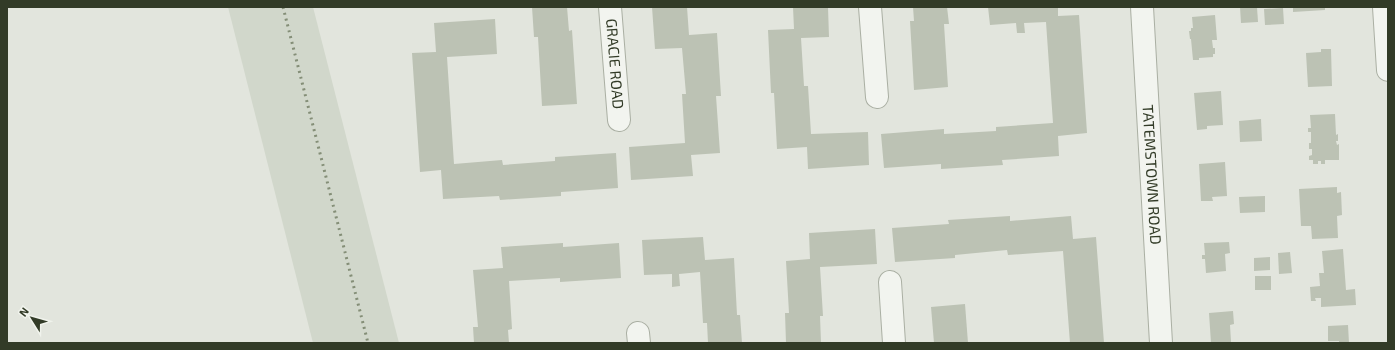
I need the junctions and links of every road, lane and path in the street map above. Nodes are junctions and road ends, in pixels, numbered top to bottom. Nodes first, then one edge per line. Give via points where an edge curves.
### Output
1 (610, 7) edge
2 (870, 7) edge
3 (1142, 7) edge
4 (1384, 7) edge
5 (1388, 70) edge
6 (877, 97) dead end
7 (619, 120) dead end
8 (890, 282) dead end
9 (894, 343) edge
10 (1161, 343) edge

1 - 7 street, GRACIE ROAD
2 - 6 street
3 - 10 street, TATEMSTOWN ROAD
4 - 5 street
8 - 9 street

